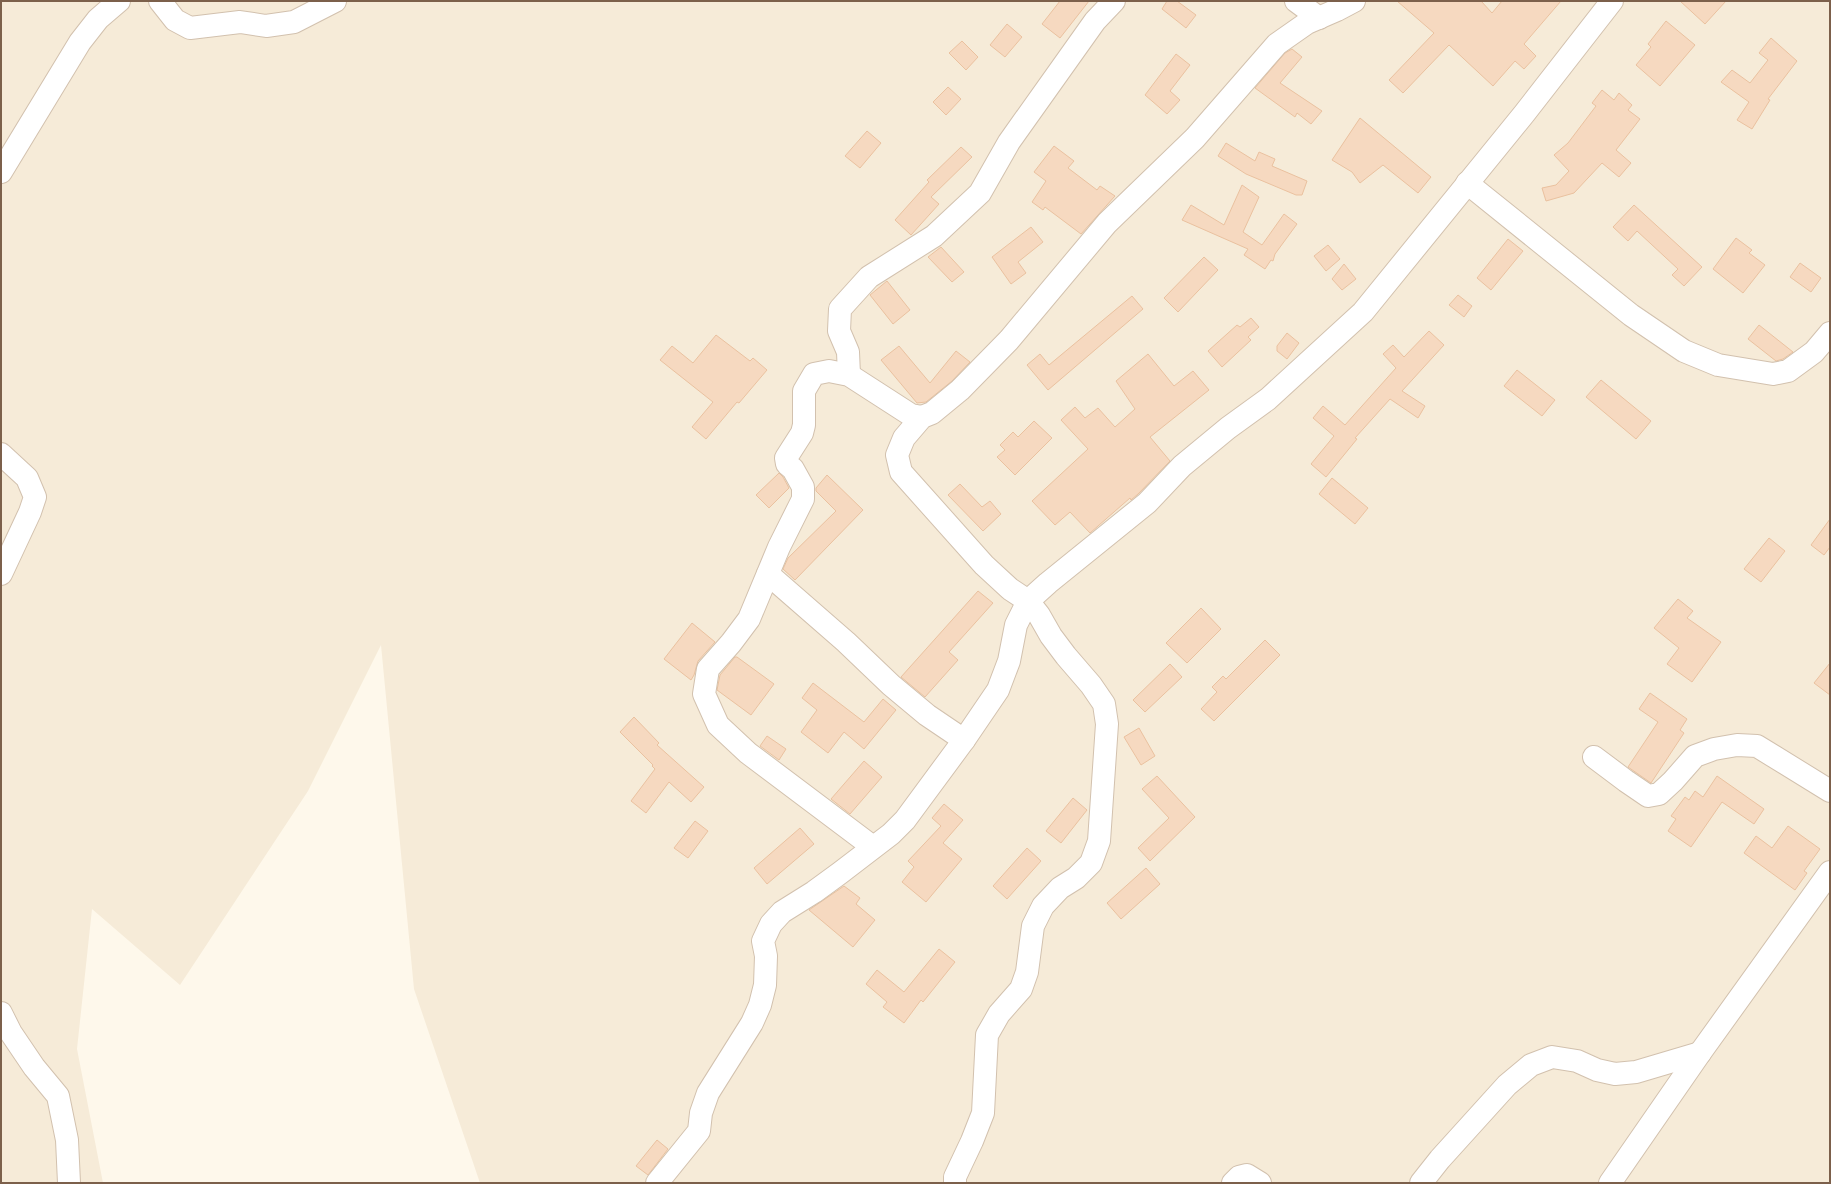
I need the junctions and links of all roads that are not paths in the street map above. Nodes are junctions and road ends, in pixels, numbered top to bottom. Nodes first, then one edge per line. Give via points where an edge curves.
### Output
1 (119, 1) edge
2 (160, 1) edge
3 (335, 1) edge
4 (1114, 1) edge
5 (1296, 1) edge
6 (1354, 1) edge
7 (1612, 1) edge
8 (1319, 18) junction
9 (1, 172) edge
10 (1467, 183) junction
11 (1830, 332) edge
12 (850, 375) junction
13 (922, 417) junction
14 (1, 454) edge
15 (1, 574) edge
16 (768, 574) junction
17 (1028, 601) junction
18 (964, 740) junction
19 (1594, 757) dead end
20 (1830, 791) edge
21 (872, 847) junction
22 (1830, 872) edge
23 (1, 1013) edge
24 (1700, 1053) junction
25 (69, 1183) edge
26 (657, 1183) edge
27 (955, 1183) edge
28 (1233, 1183) edge
29 (1260, 1183) edge
30 (1421, 1183) edge
31 (1610, 1183) edge

1 - 9 street via 98,19 80,42
2 - 3 street via 175,20 190,28 240,22 266,26 294,22
4 - 12 street via 1095,21 1009,142 980,193 934,236 869,276 840,309 839,331 848,352
5 - 8 street
6 - 8 street
7 - 10 street
8 - 13 street via 1307,23 1277,44 1195,138 1107,223 1009,340 960,390 932,413
10 - 11 street via 1632,315 1684,351 1718,365 1773,374 1788,371 1814,352
10 - 17 street via 1363,312 1268,399 1182,466 1147,503
12 - 13 street via 910,415
12 - 16 street via 829,371 814,374 804,391 802,433 786,458 787,464 793,468 803,487 803,499
13 - 17 street via 904,438 897,455 901,472 984,565
14 - 15 street via 27,478 35,496
16 - 18 street via 891,685 927,715
16 - 21 street via 748,619 708,669 704,694 718,725 748,753
17 - 18 street via 1016,625 1009,661 998,690
17 - 27 street via 1040,615 1051,636 1104,704 1106,724 1099,841 1091,863 1076,878 1060,888 1043,906 1033,926 1027,972 1021,989 1000,1014 987,1035 983,1113 955,1177
18 - 21 street via 905,820
19 - 20 street via 1648,796 1659,794 1674,782 1695,756 1737,745 1757,746
21 - 26 street via 814,892 782,912 771,924 763,941 766,956 765,985 760,1005 752,1023 708,1093 701,1113 700,1131
22 - 24 street
23 - 25 street via 34,1068 58,1096 67,1140
24 - 30 street via 1636,1072 1615,1074 1597,1070 1577,1061 1552,1057 1531,1065 1507,1086
24 - 31 street
28 - 29 street via 1247,1175

